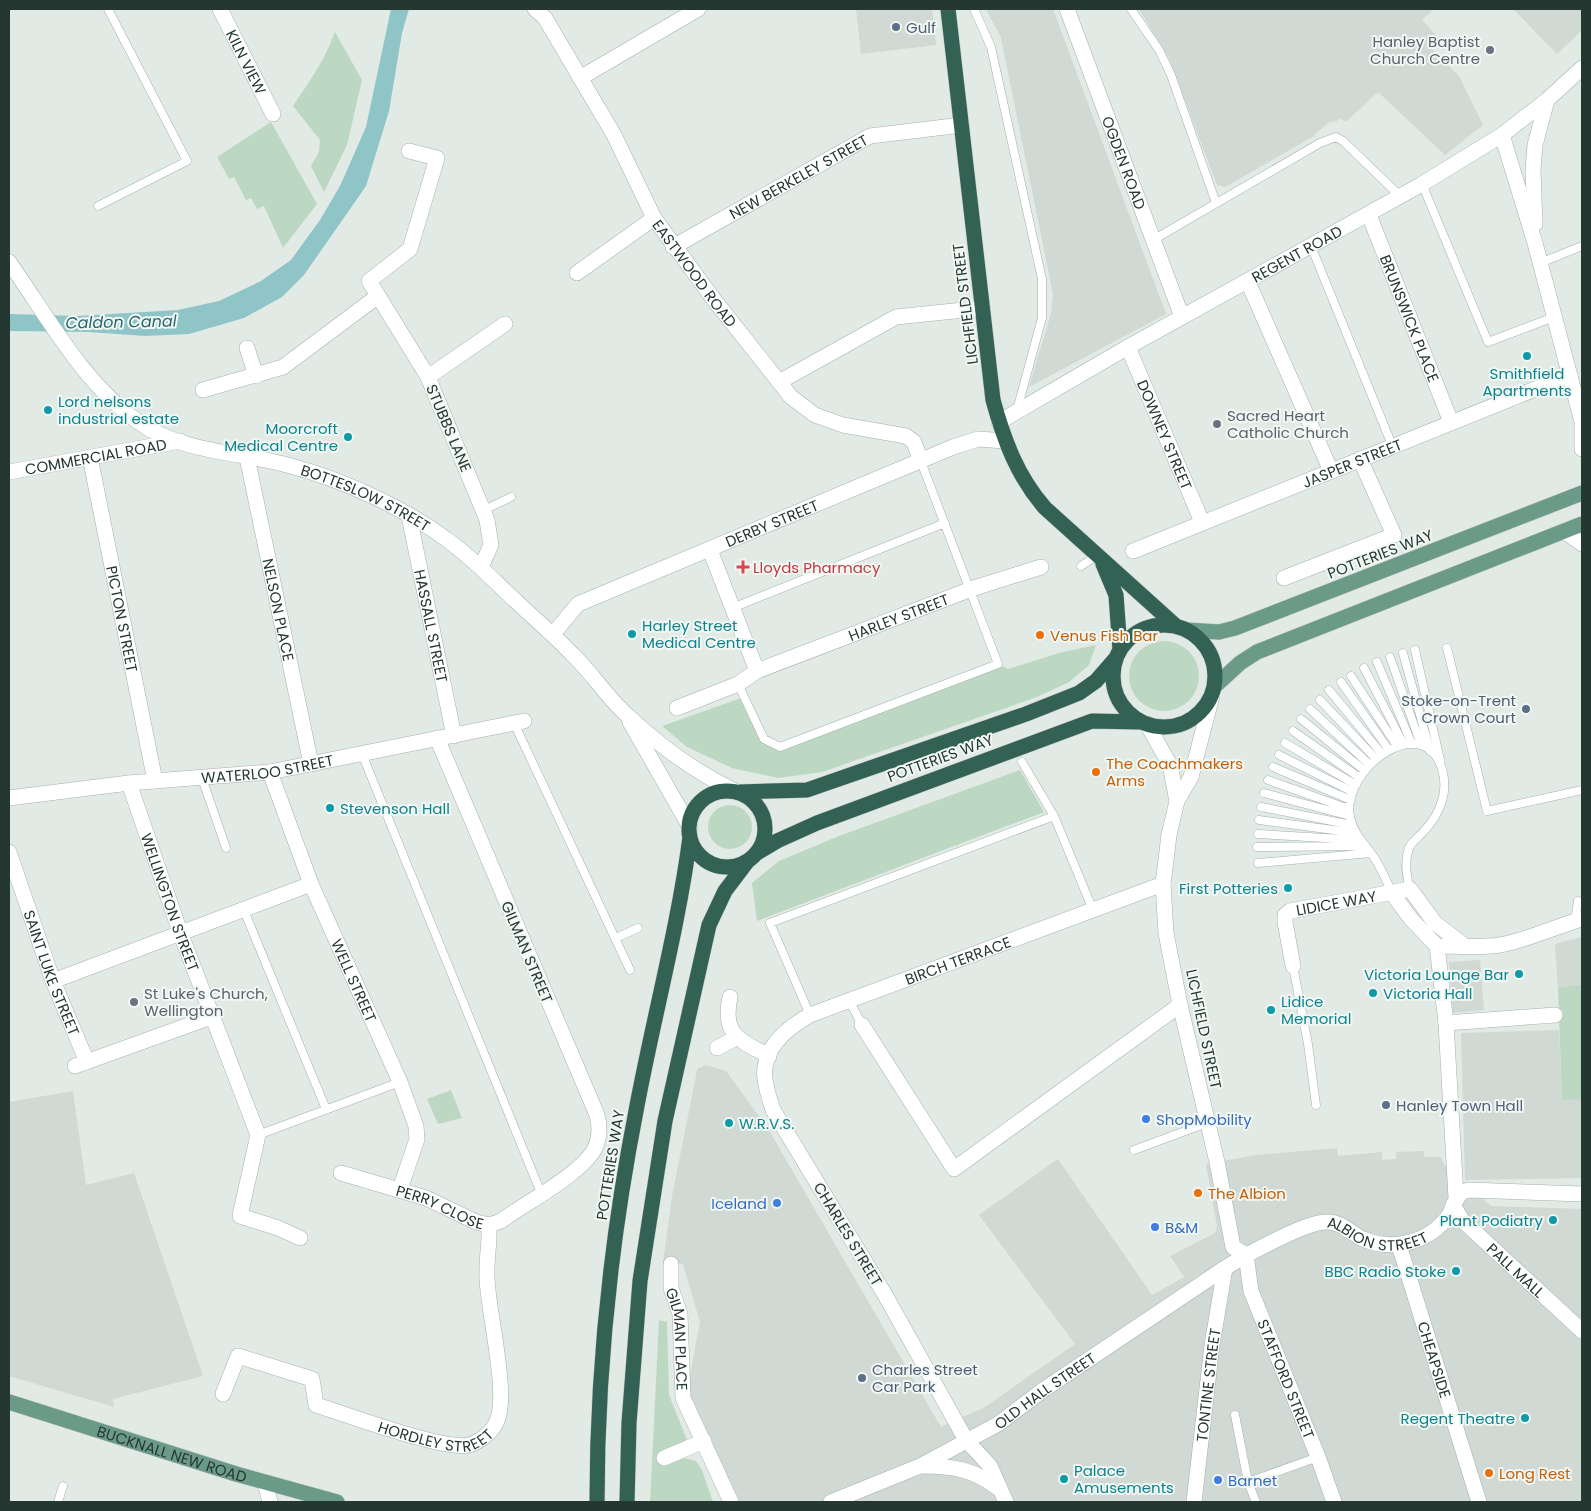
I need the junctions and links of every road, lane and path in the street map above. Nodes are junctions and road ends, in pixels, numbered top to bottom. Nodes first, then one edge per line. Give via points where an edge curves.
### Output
1 (108, 9) edge
2 (220, 9) edge
3 (535, 9) edge
4 (698, 9) edge
5 (948, 9) edge
6 (974, 9) edge
7 (1067, 9) edge
8 (1131, 9) edge
9 (1582, 68) edge
10 (580, 78) junction
11 (1547, 100) junction
12 (274, 114) dead end
13 (962, 125) junction
14 (1502, 135) junction
15 (409, 151) dead end
16 (1422, 184) junction
17 (1401, 196) junction
18 (1216, 204) junction
19 (98, 206) dead end
20 (1368, 215) junction
21 (654, 218) junction
22 (1153, 240) junction
23 (1535, 243) junction
24 (1311, 246) junction
25 (1582, 246) edge
26 (673, 247) junction
27 (9, 262) edge
28 (1540, 263) junction
29 (577, 273) dead end
30 (1248, 282) junction
31 (378, 296) junction
32 (983, 308) junction
33 (1182, 317) junction
34 (1554, 317) junction
35 (505, 324) dead end
36 (1128, 347) junction
37 (247, 348) dead end
38 (1570, 375) junction
39 (256, 376) junction
40 (428, 377) junction
41 (779, 382) junction
42 (203, 390) dead end
43 (1016, 412) junction
44 (999, 422) junction
45 (1450, 422) junction
46 (1582, 422) edge
47 (180, 441) junction
48 (1005, 441) junction
49 (1392, 445) junction
50 (1582, 449) edge
51 (90, 457) junction
52 (247, 457) junction
53 (920, 459) junction
54 (1360, 459) junction
55 (1331, 471) junction
56 (9, 472) edge
57 (1582, 493) edge
58 (511, 497) dead end
59 (484, 510) junction
60 (409, 516) junction
61 (1202, 522) junction
62 (945, 523) junction
63 (1582, 524) edge
64 (1564, 531) junction
65 (1582, 544) edge
66 (710, 550) junction
67 (1134, 551) dead end
68 (1100, 557) junction
69 (1081, 566) dead end
70 (481, 567) junction
71 (1041, 567) dead end
72 (1284, 578) dead end
73 (972, 589) junction
74 (732, 608) junction
75 (1181, 628) junction
76 (553, 634) junction
77 (1447, 648) dead end
78 (1415, 650) dead end
79 (1403, 653) dead end
80 (1118, 654) junction
81 (1390, 657) dead end
82 (1377, 662) dead end
83 (1364, 668) dead end
84 (757, 671) junction
85 (1351, 676) dead end
86 (1341, 682) dead end
87 (738, 684) junction
88 (1329, 690) dead end
89 (1213, 691) junction
90 (1320, 700) dead end
91 (677, 708) dead end
92 (1310, 709) dead end
93 (628, 716) junction
94 (1301, 719) dead end
95 (519, 722) joint
96 (1144, 723) junction
97 (1293, 731) dead end
98 (454, 736) junction
99 (437, 738) junction
100 (1285, 743) dead end
101 (1430, 750) junction
102 (362, 754) junction
103 (1279, 755) dead end
104 (1022, 762) dead end
105 (311, 764) junction
106 (1380, 764) junction
107 (1274, 767) dead end
108 (1442, 769) junction
109 (270, 772) junction
110 (202, 778) junction
111 (1268, 780) dead end
112 (155, 781) junction
113 (128, 783) junction
114 (1582, 790) edge
115 (738, 792) junction
116 (1264, 793) dead end
117 (9, 798) edge
118 (1177, 801) junction
119 (1261, 807) dead end
120 (1349, 812) junction
121 (1054, 816) junction
122 (1259, 820) dead end
123 (690, 832) junction
124 (1356, 832) junction
125 (1258, 834) dead end
126 (1365, 846) junction
127 (1257, 847) dead end
128 (226, 848) dead end
129 (9, 852) edge
130 (1371, 853) junction
131 (752, 858) junction
132 (1258, 863) dead end
133 (312, 884) junction
134 (1163, 884) junction
135 (1410, 889) junction
136 (1392, 893) junction
137 (1578, 901) dead end
138 (243, 908) junction
139 (1093, 910) junction
140 (1578, 920) edge
141 (638, 928) dead end
142 (180, 932) junction
143 (616, 938) junction
144 (1437, 946) junction
145 (1464, 946) junction
146 (1293, 966) joint
147 (630, 970) dead end
148 (53, 981) junction
149 (730, 997) dead end
150 (849, 1000) junction
151 (1180, 1005) junction
152 (810, 1014) junction
153 (1555, 1015) dead end
154 (214, 1016) junction
155 (1446, 1023) junction
156 (862, 1025) joint
157 (736, 1038) junction
158 (718, 1048) dead end
159 (768, 1056) junction
160 (400, 1082) junction
161 (1316, 1105) dead end
162 (326, 1109) junction
163 (1207, 1124) junction
164 (258, 1135) junction
165 (1134, 1150) dead end
166 (583, 1164) joint
167 (341, 1173) dead end
168 (400, 1189) junction
169 (541, 1193) junction
170 (1582, 1194) edge
171 (1455, 1202) junction
172 (489, 1225) junction
173 (300, 1238) dead end
174 (1399, 1245) junction
175 (1246, 1255) junction
176 (671, 1264) dead end
177 (1225, 1268) junction
178 (1582, 1331) edge
179 (223, 1394) dead end
180 (9, 1402) edge
181 (1234, 1415) dead end
182 (966, 1440) junction
183 (704, 1441) junction
184 (1318, 1457) junction
185 (664, 1458) dead end
186 (920, 1466) junction
187 (1248, 1482) junction
188 (265, 1483) junction
189 (63, 1486) dead end
190 (1005, 1498) edge
191 (58, 1502) edge
192 (270, 1502) edge
193 (337, 1502) edge
194 (597, 1502) edge
195 (626, 1502) edge
196 (731, 1502) edge
197 (831, 1502) edge
198 (1194, 1502) edge
199 (1256, 1502) edge
200 (1334, 1502) edge
201 (1479, 1502) edge

1 - 19 lane via 187,161
2 - 12 street, KILN VIEW
3 - 10 street, EASTWOOD ROAD via 545,18
4 - 10 street
5 - 13 highway, LICHFIELD STREET
6 - 43 lane via 991,47 1042,279 1042,318
7 - 22 street, OGDEN ROAD
8 - 18 lane via 1159,50 1170,75
9 - 11 street, REGENT ROAD
10 - 21 street, EASTWOOD ROAD via 614,136
11 - 14 street, REGENT ROAD
11 - 23 street via 1535,144
13 - 26 street, NEW BERKELEY STREET via 870,136
13 - 32 highway, LICHFIELD STREET
14 - 16 street, REGENT ROAD
14 - 23 street
15 - 31 street via 437,158 410,249 369,281
16 - 17 street, REGENT ROAD
16 - 34 lane via 1488,342
17 - 18 lane via 1336,137 1320,143
17 - 20 street, REGENT ROAD
18 - 22 lane
20 - 24 street, REGENT ROAD
20 - 45 street, BRUNSWICK PLACE
21 - 26 street, EASTWOOD ROAD
21 - 29 street
22 - 33 street, OGDEN ROAD
23 - 28 street
24 - 30 street, REGENT ROAD
24 - 49 lane
25 - 28 lane
26 - 41 street, EASTWOOD ROAD
27 - 47 street, BOTTESLOW STREET via 99,388 118,406 158,434
28 - 34 street
30 - 33 street, REGENT ROAD
30 - 55 street
31 - 39 street via 283,367
31 - 40 street
32 - 41 street via 896,316
32 - 44 highway, LICHFIELD STREET via 993,400
33 - 36 street, REGENT ROAD
34 - 38 street
35 - 40 street, STUBBS LANE
36 - 43 street, REGENT ROAD
36 - 61 street, DOWNEY STREET
37 - 39 street
38 - 45 street, JASPER STREET
38 - 46 street
39 - 42 street
40 - 59 street, STUBBS LANE
41 - 53 street, EASTWOOD ROAD via 791,397 815,415 843,425 906,436 914,442
43 - 44 street, REGENT ROAD
44 - 48 highway, LICHFIELD STREET
45 - 49 street, JASPER STREET
46 - 50 street
47 - 51 street, COMMERCIAL ROAD
47 - 52 street, BOTTESLOW STREET
48 - 53 street, DERBY STREET via 978,439
48 - 68 highway, LICHFIELD STREET via 1030,490 1068,530
49 - 54 street, JASPER STREET
51 - 56 street, COMMERCIAL ROAD
51 - 112 street, PICTON STREET
52 - 60 street, BOTTESLOW STREET via 323,476
52 - 105 street, NELSON PLACE
53 - 62 lane
53 - 66 street, DERBY STREET
54 - 55 street, JASPER STREET
54 - 72 street via 1394,536
55 - 61 street, JASPER STREET
57 - 75 main road, POTTERIES WAY via 1235,628 1220,632
58 - 59 lane
59 - 70 street, STUBBS LANE via 491,545
60 - 70 street, BOTTESLOW STREET via 445,538
60 - 98 street, HASSALL STREET
61 - 67 street, JASPER STREET
62 - 73 lane
62 - 74 lane
63 - 64 main road
64 - 65 street
64 - 89 main road via 1258,652 1240,663
66 - 74 street
66 - 76 street, DERBY STREET via 578,604
68 - 69 lane
68 - 75 highway, LICHFIELD STREET
68 - 80 highway, LICHFIELD STREET via 1116,594
70 - 76 street, BOTTESLOW STREET
71 - 73 street, HARLEY STREET
73 - 84 street, HARLEY STREET
73 - 87 lane via 998,664 780,747 764,739
74 - 84 street
75 - 80 highway via 1159,625 1143,630 1129,639
75 - 89 highway via 1199,638 1208,649 1215,667
76 - 93 street, BOTTESLOW STREET
77 - 114 lane via 1487,811
78 - 108 lane
79 - 101 lane
80 - 96 highway via 1113,676 1116,693 1126,711
80 - 115 highway, POTTERIES WAY via 1096,680 1079,693 1026,714 807,790
81 - 106 lane
82 - 106 lane
83 - 106 lane
84 - 87 street, HARLEY STREET
85 - 106 lane
86 - 106 lane
87 - 91 street, HARLEY STREET
88 - 106 lane
89 - 96 highway via 1201,712 1184,723 1167,728
89 - 118 street, LICHFIELD STREET via 1191,777
90 - 106 lane
92 - 106 lane
93 - 115 street, BOTTESLOW STREET via 707,778
93 - 123 street, BOTTESLOW STREET
94 - 106 lane
95 - 98 street, WATERLOO STREET
95 - 143 lane
96 - 118 street, LICHFIELD STREET via 1170,765
96 - 131 highway, POTTERIES WAY via 1092,721 816,823 777,841
97 - 106 lane
98 - 99 street, WATERLOO STREET
99 - 102 street, WATERLOO STREET
99 - 166 street, GILMAN STREET via 597,1115 598,1142
100 - 106 lane
101 - 106 lane
101 - 108 lane
102 - 105 street, WATERLOO STREET
102 - 169 lane
103 - 106 lane
104 - 121 lane
105 - 109 street, WATERLOO STREET
106 - 107 lane
106 - 120 lane
108 - 135 lane via 1445,792 1442,803 1436,816 1409,849 1405,870
109 - 110 street, WATERLOO STREET
109 - 133 street, WELL STREET
110 - 112 street, WATERLOO STREET
110 - 128 lane
111 - 120 lane
112 - 113 street, WATERLOO STREET
113 - 117 street, WATERLOO STREET
113 - 142 street, WELLINGTON STREET
115 - 123 highway via 717,792 705,798 695,809
115 - 131 highway via 752,799 763,814 766,827 764,842
116 - 120 lane
118 - 134 street, LICHFIELD STREET
119 - 124 lane
120 - 124 lane
121 - 139 lane
121 - 152 lane via 770,923
122 - 124 lane
123 - 131 highway via 695,849 713,865 736,866
123 - 194 highway, POTTERIES WAY via 676,922 635,1114 618,1227 599,1419
124 - 125 lane
124 - 126 lane
126 - 127 lane
126 - 130 lane
129 - 148 street, SAINT LUKE STREET
130 - 132 lane
130 - 136 lane
131 - 195 highway, POTTERIES WAY via 725,891 709,925 665,1121 640,1281
133 - 138 street
133 - 160 street, WELL STREET
134 - 139 street, BIRCH TERRACE
134 - 151 street, LICHFIELD STREET via 1166,933
135 - 136 street, LIDICE WAY
135 - 145 street via 1435,922
136 - 144 street
136 - 146 street, LIDICE WAY via 1285,915
137 - 140 lane
138 - 142 street
138 - 162 lane
139 - 150 street, BIRCH TERRACE
140 - 145 street via 1520,940 1479,947
141 - 143 lane
142 - 148 street
142 - 154 street, WELLINGTON STREET
143 - 147 lane
144 - 145 street
144 - 155 street
146 - 161 lane
148 - 154 street, SAINT LUKE STREET via 81,1064
149 - 157 street via 726,1014
150 - 152 street, BIRCH TERRACE
150 - 156 lane
151 - 156 street via 954,1169
151 - 163 street, LICHFIELD STREET
152 - 159 street, BIRCH TERRACE via 785,1030
153 - 155 street
154 - 164 street, WELLINGTON STREET
155 - 171 street
157 - 158 street
157 - 159 street
159 - 182 street, CHARLES STREET via 764,1078 773,1110 884,1293
160 - 162 lane
160 - 168 street, WELL STREET via 416,1126 417,1139
162 - 164 lane
163 - 165 lane
163 - 175 street, LICHFIELD STREET via 1233,1247
164 - 173 street via 240,1216
166 - 169 street, PERRY CLOSE
167 - 168 street, PERRY CLOSE
168 - 172 street, PERRY CLOSE
169 - 172 street, PERRY CLOSE
170 - 171 street via 1469,1190 1462,1192
171 - 174 street, ALBION STREET via 1439,1226 1411,1243
171 - 178 street, PALL MALL via 1462,1220
172 - 179 street, HORDLEY STREET via 487,1277 501,1397 498,1420 482,1438 470,1445 442,1444 316,1405 312,1379 238,1356
174 - 175 street, ALBION STREET via 1366,1240 1340,1225 1325,1221
174 - 201 street, CHEAPSIDE
175 - 177 street, OLD HALL STREET
175 - 184 street, STAFFORD STREET via 1251,1291
176 - 183 street, GILMAN PLACE via 671,1288 680,1314 683,1398
177 - 182 street, OLD HALL STREET via 1130,1330 998,1424
177 - 198 street, TONTINE STREET via 1212,1345
180 - 188 main road, BUCKNALL NEW ROAD
181 - 187 lane
182 - 186 street, OLD HALL STREET
182 - 190 street, CHARLES STREET via 990,1466
183 - 185 street
183 - 196 street, GILMAN PLACE
184 - 187 lane
184 - 200 street, STAFFORD STREET
186 - 190 street via 945,1466 978,1474
186 - 197 street, OLD HALL STREET
187 - 199 lane
188 - 192 street
188 - 193 main road, BUCKNALL NEW ROAD
189 - 191 lane

